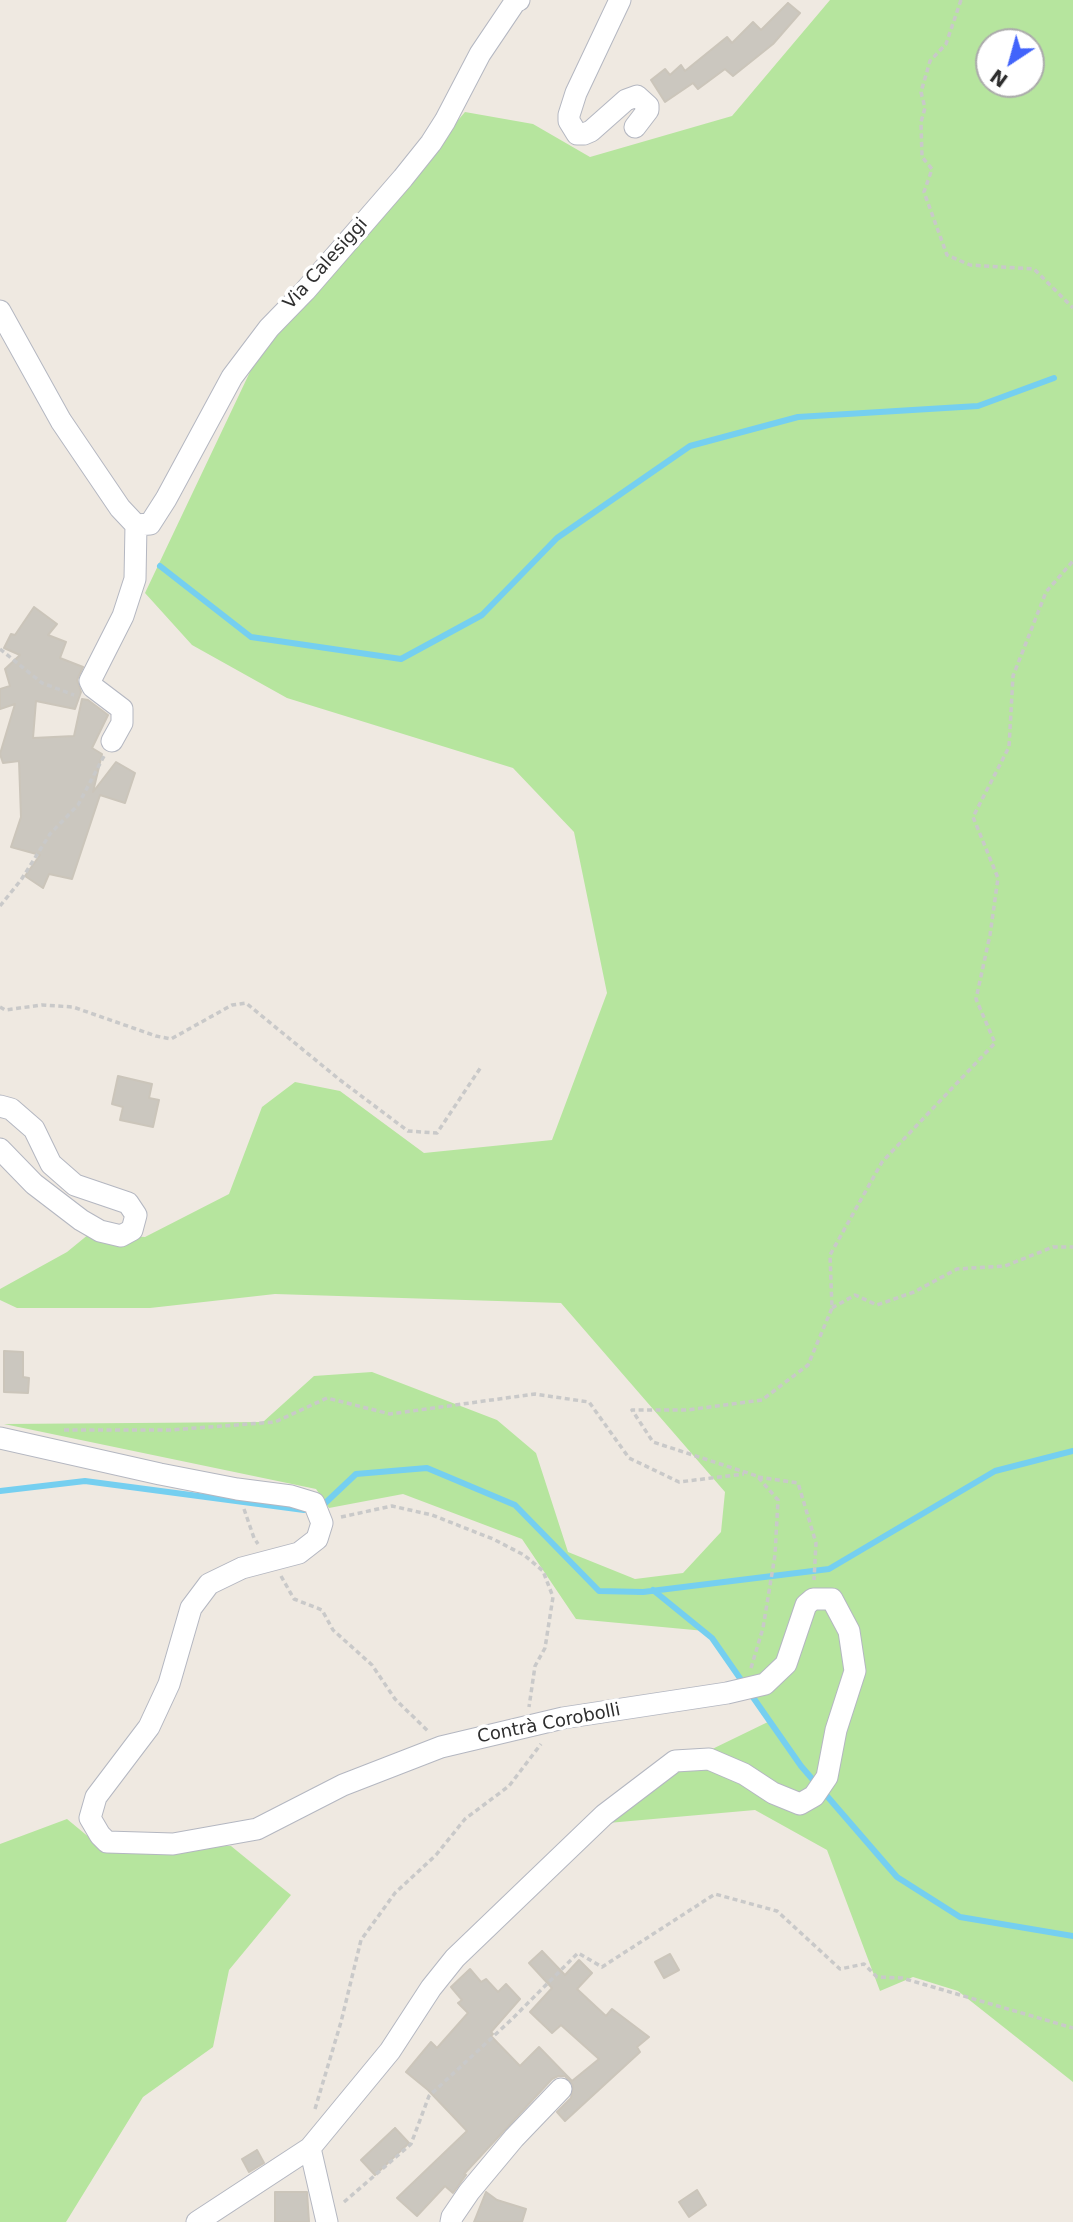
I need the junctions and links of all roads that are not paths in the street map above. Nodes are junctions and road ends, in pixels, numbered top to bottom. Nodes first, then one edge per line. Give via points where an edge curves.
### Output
1 (620, 0) edge
2 (516, 1) edge
3 (635, 127) dead end
4 (0, 311) edge
5 (136, 525) junction
6 (112, 741) road end
7 (0, 1106) edge
8 (0, 1149) edge
9 (0, 1438) edge
10 (561, 2089) dead end
11 (310, 2148) junction
12 (326, 2220) edge
13 (197, 2222) edge
14 (451, 2222) edge

1 - 3 street via 576,93 569,121 577,134 584,134 626,100 638,96 648,110
2 - 5 street, Via Calesiggi via 480,54 431,143 263,336 232,377 150,524
4 - 5 street via 61,421
5 - 6 street via 135,579 124,616 90,681 122,709 122,723
7 - 8 street via 11,1109 34,1129 51,1164 75,1185 128,1203 136,1215 132,1230 121,1236 81,1220 34,1184
9 - 11 street, Contrà Corobolli via 237,1489 291,1496 319,1516 317,1539 299,1553 242,1568 209,1584 191,1608 169,1684 149,1727 96,1797 90,1818 107,1842 173,1844 257,1829 342,1785 441,1747 563,1718 765,1684 786,1664 806,1605 813,1599 832,1600 849,1631 855,1671 827,1777 814,1796 800,1804 709,1759 675,1761 604,1815 455,1958 390,2051
10 - 14 street via 469,2192
11 - 12 street
11 - 13 street

